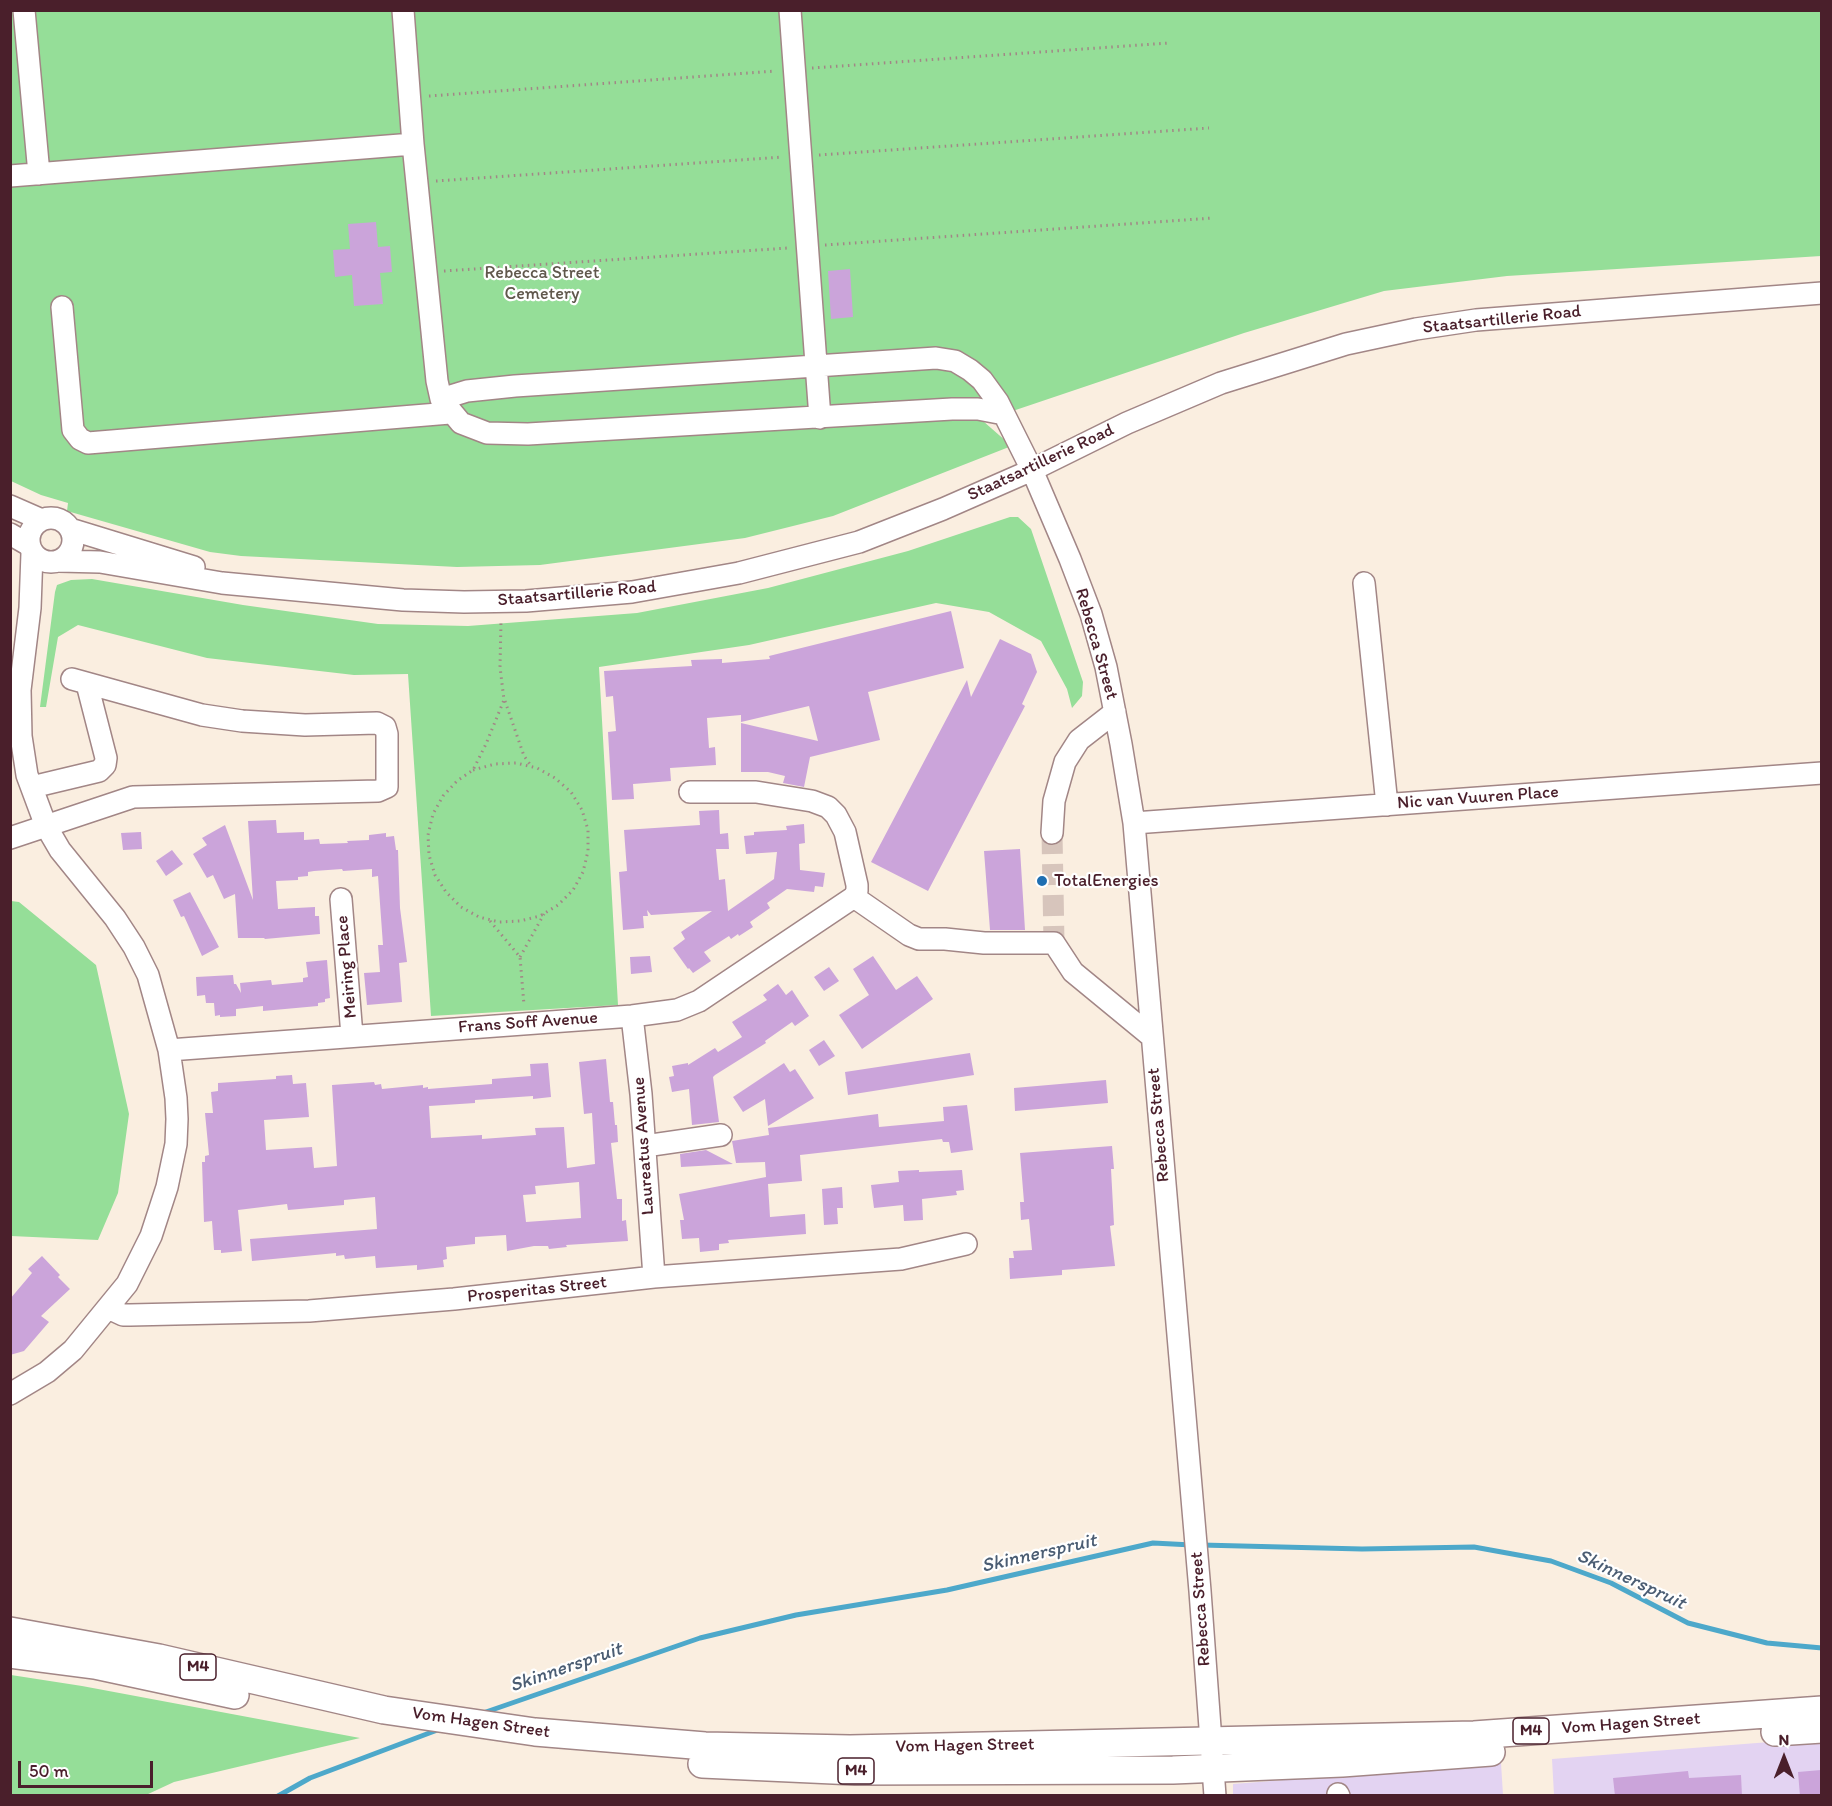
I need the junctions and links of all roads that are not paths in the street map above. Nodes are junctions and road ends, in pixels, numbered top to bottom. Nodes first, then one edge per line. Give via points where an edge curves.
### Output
1 (24, 10) edge
2 (403, 10) edge
3 (790, 10) edge
4 (412, 144) junction
5 (39, 174) junction
6 (10, 176) edge
7 (1821, 293) edge
8 (62, 307) dead end
9 (818, 364) junction
10 (445, 406) junction
11 (1004, 414) junction
12 (820, 418) junction
13 (1032, 470) junction
14 (10, 506) edge
15 (42, 520) junction
16 (70, 529) junction
17 (10, 534) edge
18 (31, 549) junction
19 (55, 562) junction
20 (1364, 583) dead end
21 (258, 586) junction
22 (30, 608) junction
23 (1115, 712) junction
24 (1821, 773) edge
25 (32, 787) junction
26 (690, 792) dead end
27 (1387, 805) junction
28 (1134, 823) junction
29 (46, 826) junction
30 (1052, 833) tunnel mouth
31 (10, 838) edge
32 (854, 897) junction
33 (341, 899) dead end
34 (632, 1016) junction
35 (352, 1036) junction
36 (1152, 1037) junction
37 (169, 1050) junction
38 (721, 1135) dead end
39 (645, 1146) junction
40 (966, 1244) dead end
41 (654, 1277) junction
42 (108, 1308) junction
43 (10, 1394) edge
44 (10, 1631) edge
45 (10, 1654) edge
46 (1821, 1710) edge
47 (377, 1717) junction
48 (1821, 1729) edge
49 (531, 1740) junction
50 (1210, 1741) junction
51 (1213, 1768) junction
52 (1215, 1796) edge

1 - 5 street
2 - 4 street
3 - 9 street
4 - 5 street
4 - 10 street via 426,283
5 - 6 street
7 - 13 street, Staatsartillerie Road via 1476,320 1346,344 1221,383
8 - 10 street, Rebecca Street via 73,430 88,443
9 - 10 street, Rebecca Street via 467,391
9 - 11 street, Rebecca Street via 936,358 955,362 982,380
9 - 12 street
10 - 12 street via 461,423 487,433
11 - 12 street via 952,409
11 - 13 street, Rebecca Street
13 - 21 street, Staatsartillerie Road via 859,542 739,573 632,592 464,602
13 - 23 street, Rebecca Street via 1091,614
14 - 15 street
15 - 16 street via 55,519
15 - 18 street via 31,530
16 - 19 street via 73,545 68,555
16 - 21 street, Staatsartillerie Road
17 - 18 street
18 - 19 street via 44,562
18 - 22 street
19 - 21 street, Staatsartillerie Road via 100,562
19 - 22 street via 44,575
20 - 27 street
22 - 25 street via 20,712 23,753
23 - 28 street, Rebecca Street
23 - 30 street via 1079,740 1065,762 1054,801
24 - 27 street, Nic van Vuuren Place
25 - 29 street
25 - 29 street via 99,771 105,765 106,758 79,681 202,715 305,725 378,723 387,734 387,787 378,791 133,797
26 - 32 street via 756,792 828,807 845,832 857,885
27 - 28 street, Nic van Vuuren Place
28 - 36 street, Rebecca Street
29 - 31 street
29 - 37 street via 134,947 156,996
32 - 34 street, Frans Soff Avenue via 689,1007
32 - 36 street via 909,935 927,940 1053,943 1073,972
33 - 35 street, Meiring Place
34 - 35 street, Frans Soff Avenue
34 - 39 street, Laureatus Avenue
35 - 37 street, Frans Soff Avenue
36 - 50 street, Rebecca Street
37 - 42 street via 177,1119 167,1187 151,1236 127,1284
38 - 39 street
39 - 41 street, Laureatus Avenue
40 - 41 street, Prosperitas Street via 901,1259
41 - 42 street, Prosperitas Street via 309,1311 123,1315
42 - 43 street via 73,1350 47,1372
44 - 47 main road, Vom Hagen Street / M4 via 159,1658
45 - 47 main road, Vom Hagen Street / M4 via 95,1665
46 - 50 main road, Vom Hagen Street / M4 via 1474,1736
47 - 49 main road, Vom Hagen Street / M4
48 - 51 main road, Vom Hagen Street / M4
49 - 50 main road, Vom Hagen Street / M4 via 828,1748
49 - 51 main road, Vom Hagen Street / M4 via 641,1760 855,1771
50 - 51 street, Rebecca Street
51 - 52 street, Rebecca Street

